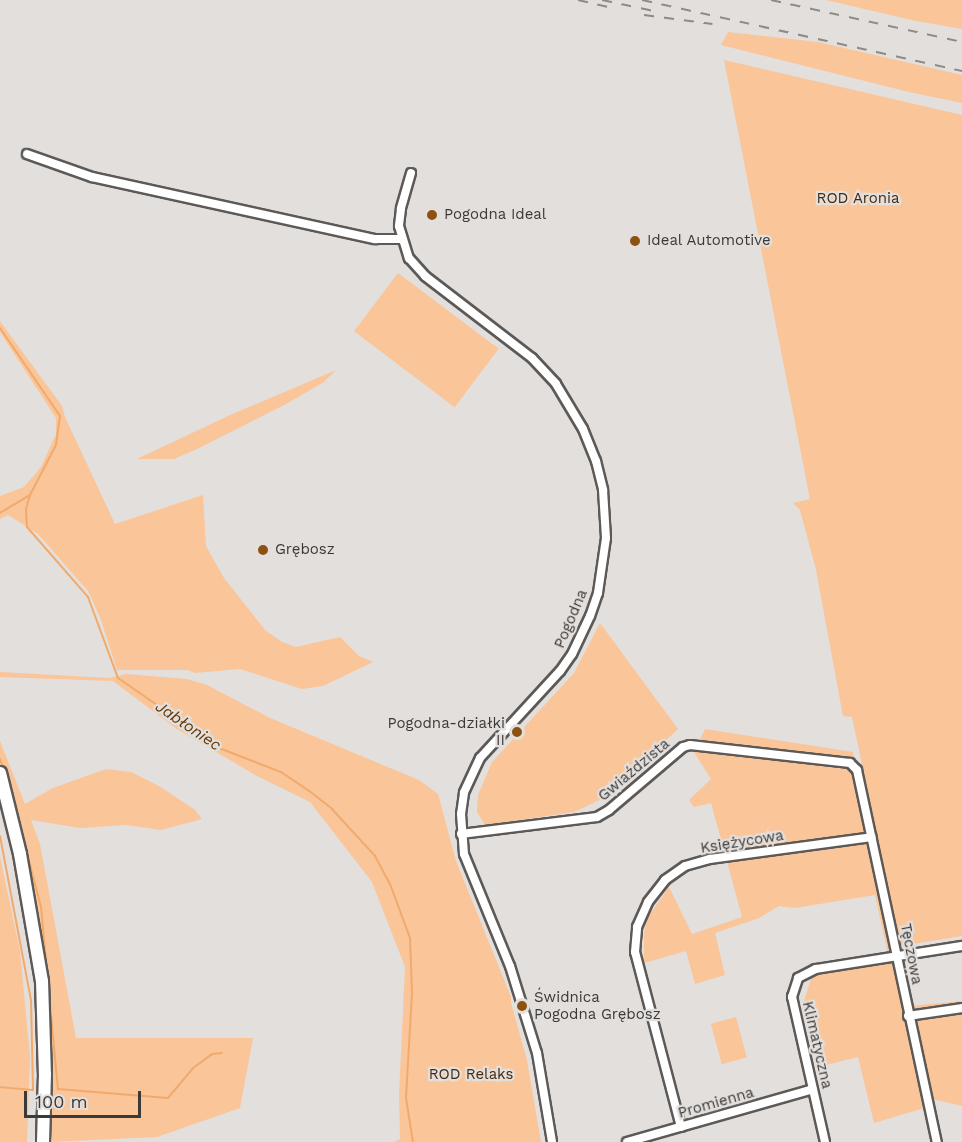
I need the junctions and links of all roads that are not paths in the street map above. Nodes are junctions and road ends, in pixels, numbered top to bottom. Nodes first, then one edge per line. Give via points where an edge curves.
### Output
1 (27, 154) dead end
2 (411, 173) dead end
3 (401, 239) junction
4 (857, 770) joint
5 (0, 773) edge
6 (461, 834) junction
7 (872, 837) junction
8 (962, 946) edge
9 (898, 956) junction
10 (962, 1008) edge
11 (908, 1016) junction
12 (813, 1089) junction
13 (681, 1127) junction
14 (43, 1142) edge
15 (552, 1142) edge
16 (627, 1142) edge
17 (825, 1142) edge
18 (937, 1142) edge

1 - 3 street via 92,177 375,239
2 - 3 street, Pogodna via 401,208
3 - 6 street, Pogodna via 409,258 425,276 532,358 556,384 572,407 596,461 606,515 598,593 580,638 544,690 480,758 464,793
4 - 6 street, Gwiaździsta via 850,763 690,745 597,817
4 - 7 street, Tęczowa
5 - 14 main road via 20,854 42,981
6 - 15 street, Pogodna via 464,854 510,966 537,1053
7 - 9 street, Tęczowa
7 - 13 street, Księżycowa via 710,859 685,866 666,880 648,902 637,927 635,952
8 - 9 street, Klimatyczna
9 - 11 street, Tęczowa
9 - 12 street, Klimatyczna via 816,969 798,978 792,997
10 - 11 street
11 - 18 street, Tęczowa
12 - 13 street, Promienna
12 - 17 street, Klimatyczna
13 - 16 street, Promienna

